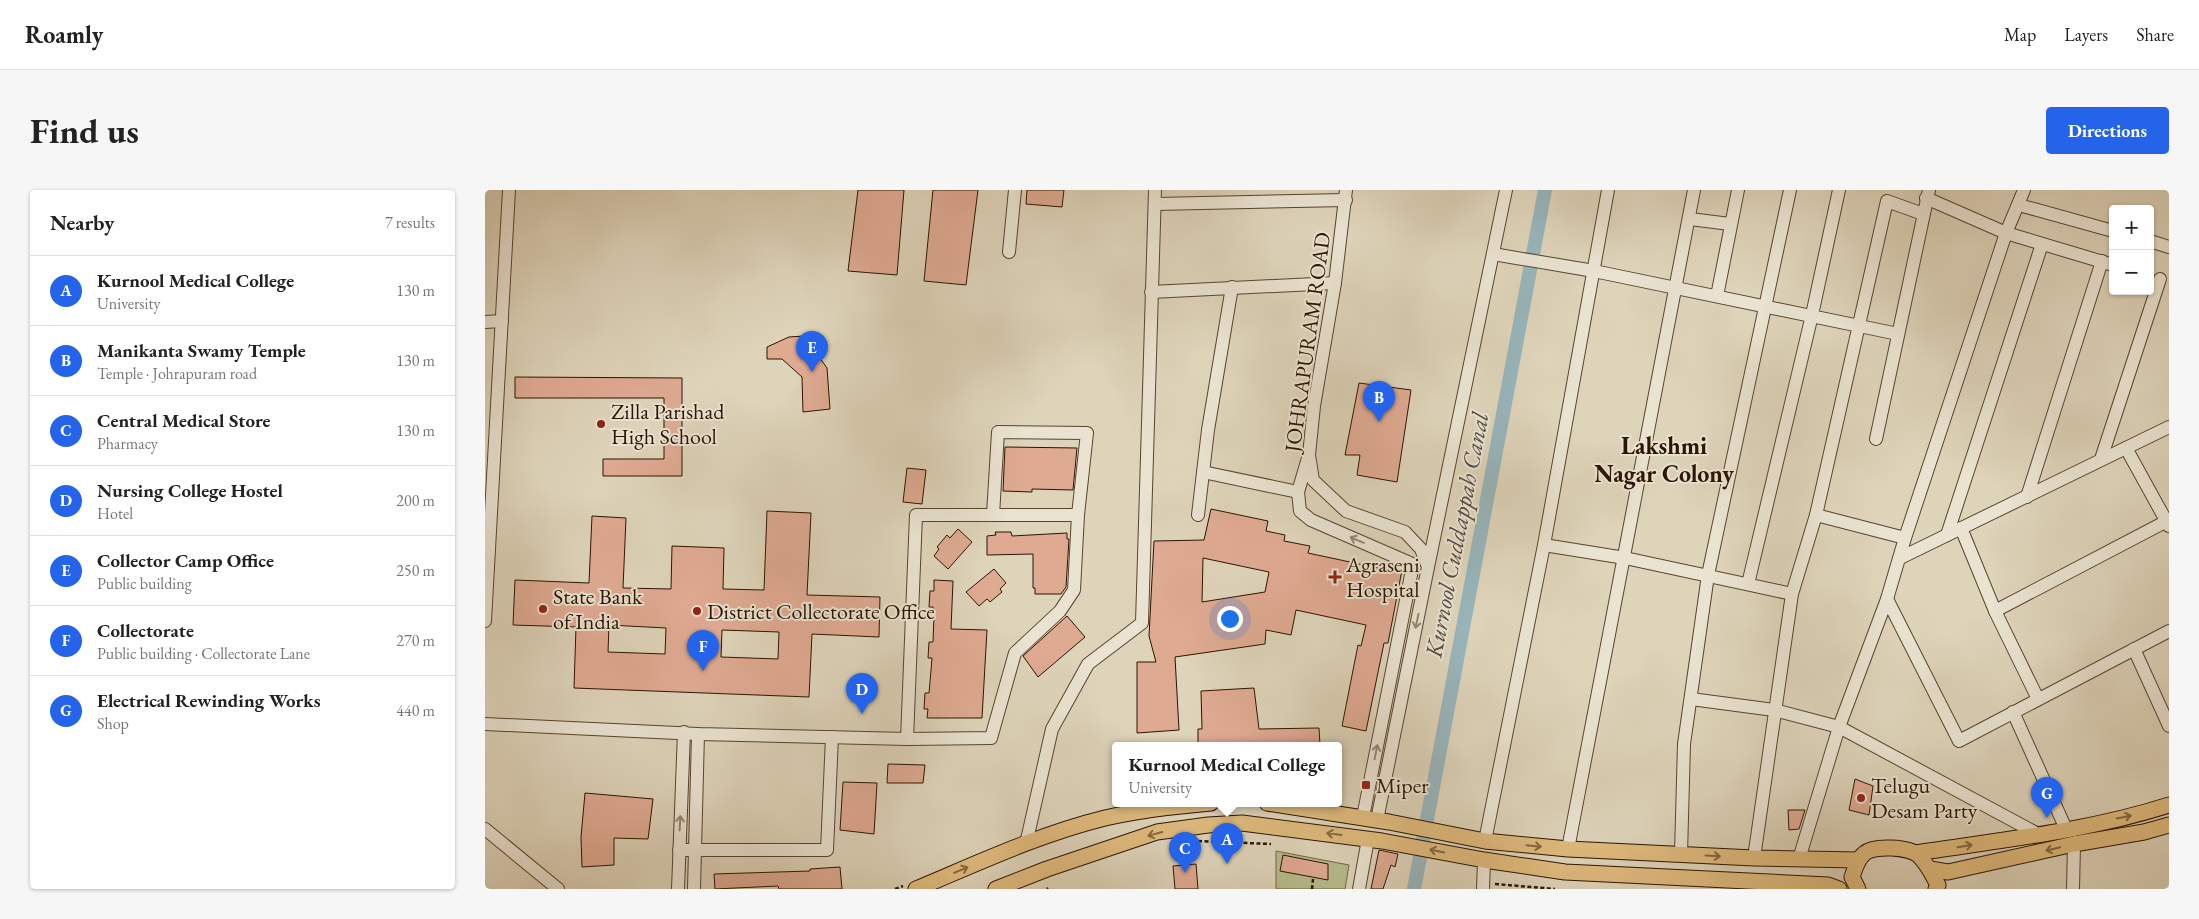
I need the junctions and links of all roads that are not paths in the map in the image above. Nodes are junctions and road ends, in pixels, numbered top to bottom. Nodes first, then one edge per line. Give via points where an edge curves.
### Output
1 (509, 190) edge
2 (1015, 190) edge
3 (1155, 190) edge
4 (1505, 190) edge
5 (1608, 190) edge
6 (1694, 190) edge
7 (1738, 190) edge
8 (1790, 190) edge
9 (1839, 190) edge
10 (2024, 190) edge
11 (1928, 194) edge
12 (1346, 195) edge
13 (1155, 204) junction
14 (2019, 204) junction
15 (1923, 214) junction
16 (1689, 219) junction
17 (1731, 224) junction
18 (2109, 230) edge
19 (2006, 233) junction
20 (2154, 242) edge
21 (2042, 244) junction
22 (2169, 247) edge
23 (1009, 252) dead end
24 (1493, 254) junction
25 (2107, 263) edge
26 (1594, 270) junction
27 (2160, 278) edge
28 (1335, 283) junction
29 (1232, 287) junction
30 (1675, 287) junction
31 (1151, 292) junction
32 (1717, 296) junction
33 (1765, 306) junction
34 (1812, 315) junction
35 (502, 321) junction
36 (485, 322) edge
37 (1859, 325) junction
38 (1898, 334) junction
39 (2169, 427) edge
40 (1876, 439) dead end
41 (2125, 448) junction
42 (1309, 455) junction
43 (2101, 459) junction
44 (1203, 472) junction
45 (489, 484) edge
46 (1297, 492) junction
47 (2027, 497) junction
48 (993, 515) junction
49 (1078, 515) junction
50 (1197, 515) dead end
51 (1816, 515) junction
52 (2168, 524) edge
53 (1961, 528) junction
54 (1947, 535) junction
55 (1905, 538) junction
56 (1543, 545) junction
57 (1625, 558) junction
58 (1900, 558) junction
59 (1428, 567) junction
60 (1708, 575) junction
61 (1747, 584) junction
62 (1792, 594) junction
63 (1887, 599) junction
64 (1995, 611) junction
65 (485, 621) edge
66 (2169, 631) edge
67 (2134, 649) junction
68 (1691, 699) junction
69 (2039, 699) junction
70 (1774, 710) junction
71 (2013, 712) junction
72 (485, 724) edge
73 (2169, 726) edge
74 (1839, 727) junction
75 (684, 732) junction
76 (698, 734) junction
77 (832, 737) junction
78 (907, 739) junction
79 (2169, 805) edge
80 (1165, 807) edge
81 (1294, 807) edge
82 (1376, 819) junction
83 (2169, 825) edge
84 (485, 829) edge
85 (2066, 829) junction
86 (2039, 834) junction
87 (1375, 840) junction
88 (1485, 841) junction
89 (1026, 844) junction
90 (2075, 844) junction
91 (1568, 849) junction
92 (679, 850) junction
93 (694, 851) junction
94 (1681, 854) junction
95 (1916, 854) junction
96 (1754, 858) junction
97 (1799, 859) junction
98 (1484, 860) junction
99 (1858, 860) junction
100 (1930, 869) junction
101 (1687, 883) edge
102 (1483, 886) edge
103 (1939, 888) edge
104 (558, 889) edge
105 (678, 889) edge
106 (694, 889) edge
107 (916, 889) edge
108 (996, 889) edge
109 (1359, 889) edge
110 (1839, 889) edge
111 (1857, 889) edge
112 (2073, 889) edge

1 - 35 street
2 - 23 street
3 - 13 street
4 - 24 street
5 - 26 street
6 - 16 street
7 - 17 street
8 - 33 street
9 - 34 street
10 - 14 street
11 - 15 street
11 - 19 street
12 - 13 street
12 - 28 street, JOHRAPURAM ROAD
13 - 31 street
14 - 18 street
14 - 19 street
15 - 37 street via 1887,201
15 - 38 street
16 - 17 street
16 - 30 street
17 - 32 street
19 - 21 street
19 - 55 street
20 - 22 street
21 - 25 street
21 - 54 street
24 - 26 street
24 - 59 street
25 - 47 street
26 - 30 street
26 - 56 street
27 - 43 street
28 - 29 street
28 - 42 street, JOHRAPURAM ROAD
29 - 31 street
29 - 44 street
30 - 32 street
30 - 57 street
31 - 89 street via 1142,623 1088,664 1052,729
32 - 33 street
33 - 34 street
33 - 60 street
34 - 37 street
34 - 61 street
35 - 36 street
35 - 45 street
37 - 38 street
37 - 51 street
38 - 40 street
39 - 41 street
41 - 43 street
41 - 52 street
42 - 46 street, JOHRAPURAM ROAD
42 - 59 street, JOHRAPURAM ROAD via 1313,480 1346,511 1405,532 1421,549
43 - 47 street
44 - 46 street
44 - 50 street
45 - 65 street
82 -> 46 street via 1411,575 1410,563 1311,520 1300,511
47 - 53 street
48 - 49 street
48 - 49 street via 998,432 1087,433
48 - 78 street via 916,515
49 - 78 street via 1074,590 1060,611 1015,653 991,738
51 - 55 street
51 - 62 street
52 - 64 street
53 - 54 street
53 - 64 street
54 - 58 street
55 - 58 street
56 - 57 street
56 - 88 street
57 - 60 street
57 - 91 street
58 - 63 street
59 -> 82 street
60 - 61 street
60 - 68 street
61 - 62 street
62 - 70 street
63 - 71 street via 1959,740
63 - 74 street
64 - 69 street
66 - 67 street
67 - 69 street
67 - 73 street
68 - 70 street
68 - 94 street via 1685,744
69 - 71 street
70 - 74 street
70 - 96 street
71 - 85 street
72 - 75 street
74 - 86 street
74 - 97 street
75 - 76 street
92 -> 75 street
76 - 77 street
76 - 93 street
77 - 78 street
77 - 93 street via 827,850
85 -> 79 main road
80 - 89 main road via 1104,819
81 - 82 main road
82 - 88 main road
83 - 90 main road
84 - 104 street
85 - 86 main road
95 -> 86 main road
98 -> 87 main road
87 -> 108 main road via 1242,823 1199,826 1157,832
87 - 109 street
88 -> 91 main road
107 -> 89 main road
90 -> 100 main road via 1948,872
90 - 112 street
91 - 94 main road
92 - 93 street
92 - 105 street
93 - 106 street
94 -> 96 main road
95 - 99 main road via 1891,847 1866,851
95 - 100 main road
96 - 97 main road
97 - 99 main road
98 - 101 main road via 1565,872
98 - 102 street
99 - 111 main road via 1852,878
100 - 103 main road
101 - 110 main road via 1828,885

